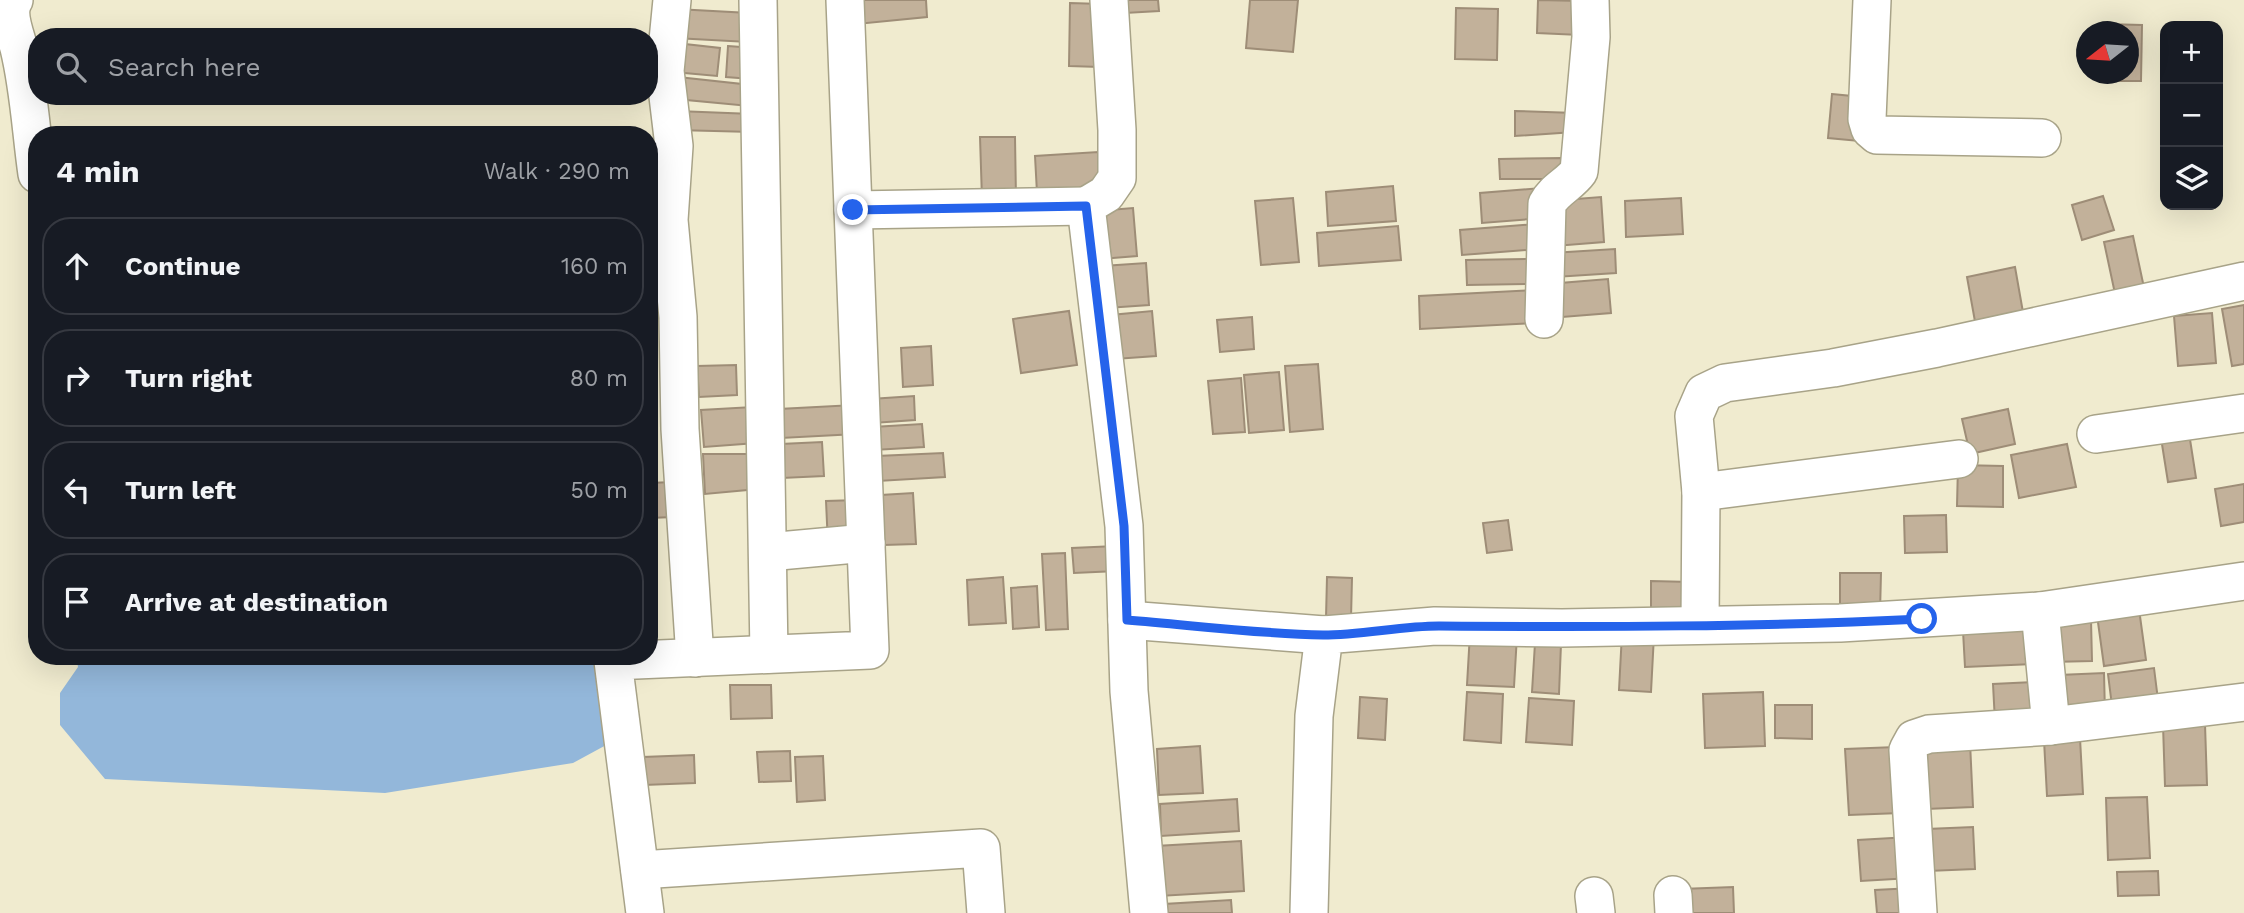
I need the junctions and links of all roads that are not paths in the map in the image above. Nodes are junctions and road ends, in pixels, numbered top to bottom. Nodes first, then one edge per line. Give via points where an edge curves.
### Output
1 (672, 0) edge
2 (758, 0) edge
3 (845, 0) edge
4 (1110, 0) edge
5 (1590, 0) edge
6 (1872, 0) edge
7 (12, 1) edge
8 (30, 126) edge
9 (2042, 138) dead end
10 (1086, 206) junction
11 (853, 210) junction
12 (2244, 281) edge
13 (1544, 319) dead end
14 (2244, 413) edge
15 (2096, 434) dead end
16 (1959, 459) dead end
17 (1701, 492) junction
18 (866, 543) junction
19 (768, 552) junction
20 (2244, 581) edge
21 (2040, 611) junction
22 (1127, 620) junction
23 (1700, 624) junction
24 (1324, 635) junction
25 (769, 654) junction
26 (658, 658) edge
27 (695, 658) junction
28 (614, 665) edge
29 (2244, 702) edge
30 (2051, 726) junction
31 (639, 870) junction
32 (645, 913) edge
33 (985, 913) edge
34 (1149, 913) edge
35 (1309, 913) edge
36 (1918, 913) edge

1 - 27 street via 665,71 674,146 669,220
2 - 19 street
3 - 11 street
4 - 10 street via 1117,178 1105,194
5 - 13 street via 1579,171 1547,204
6 - 9 street via 1870,130 1877,135
7 - 8 street
10 - 11 street
10 - 22 street via 1124,526
11 - 18 street
12 - 17 street via 1937,348 1726,383 1704,393 1694,416
14 - 15 street
16 - 17 street
17 - 23 street
18 - 19 street
18 - 25 street via 870,650
19 - 25 street
20 - 21 street
21 - 23 street via 1839,623
21 - 30 street
22 - 24 street
22 - 34 street
23 - 24 street via 1435,626
24 - 35 street via 1314,716
25 - 27 street
26 - 27 street
28 - 31 street
29 - 30 street
30 - 36 street via 1929,734 1914,739 1908,750
31 - 32 street
31 - 33 street via 981,848

